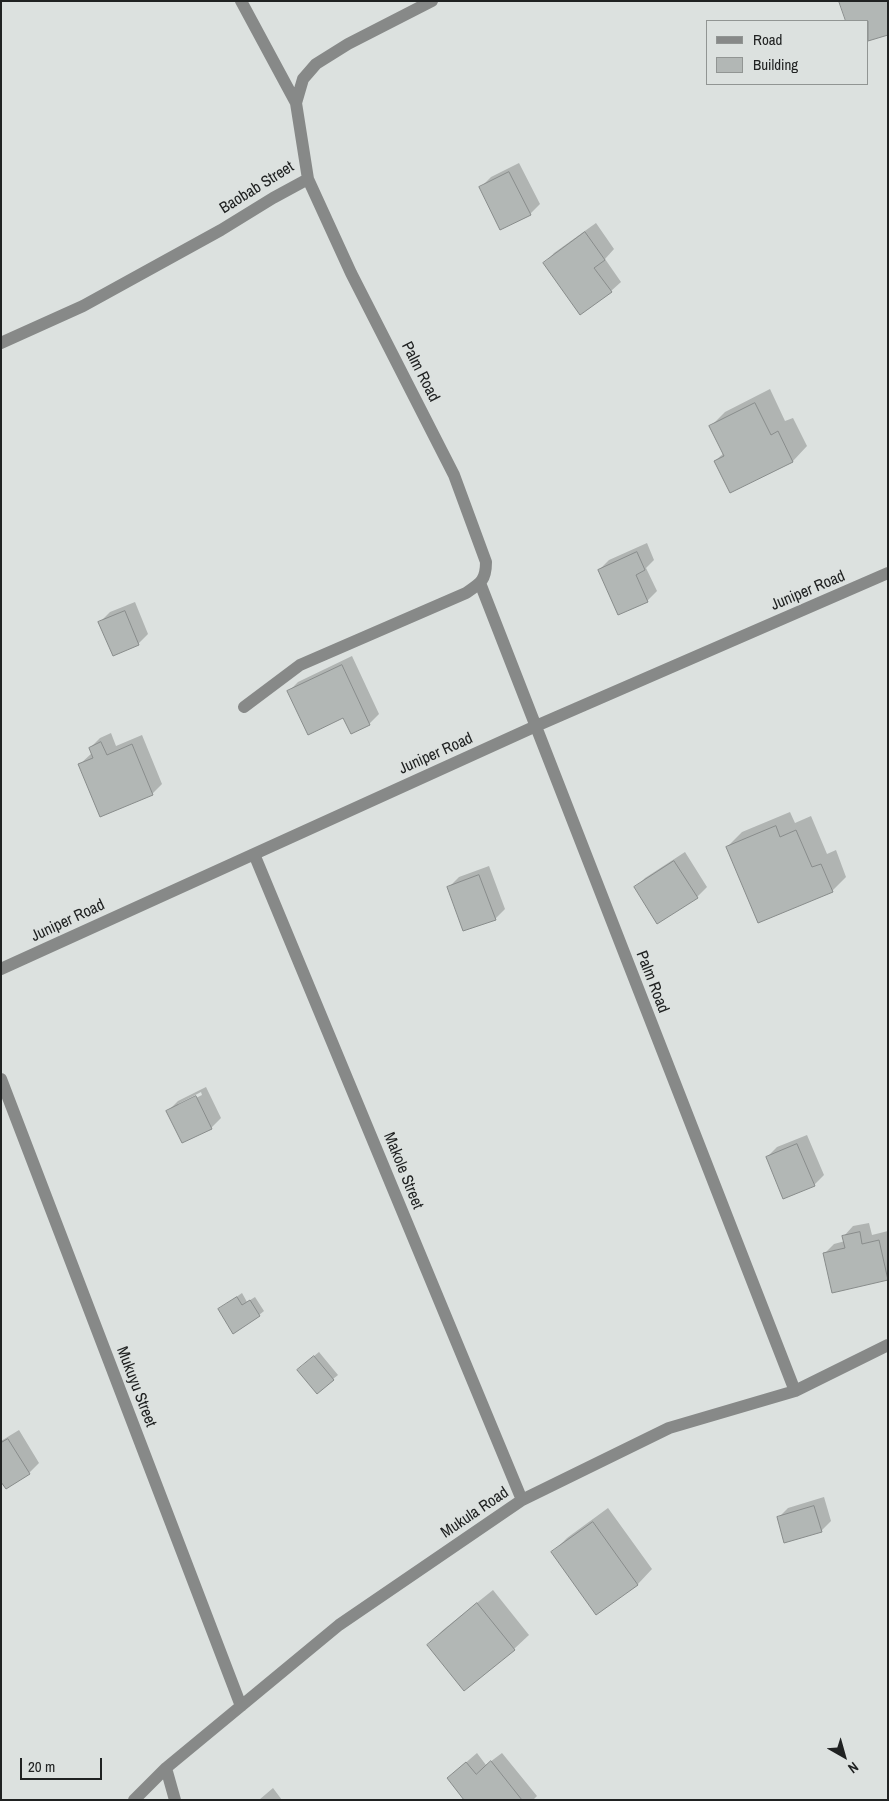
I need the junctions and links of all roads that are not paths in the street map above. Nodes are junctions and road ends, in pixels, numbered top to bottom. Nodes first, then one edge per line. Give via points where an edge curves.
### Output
1 (241, 1) edge
2 (432, 1) edge
3 (296, 103) junction
4 (308, 179) junction
5 (1, 343) edge
6 (888, 574) edge
7 (480, 584) junction
8 (244, 707) dead end
9 (536, 726) junction
10 (254, 854) junction
11 (1, 969) edge
12 (1, 1079) edge
13 (888, 1345) edge
14 (794, 1392) junction
15 (522, 1500) junction
16 (241, 1706) junction
17 (166, 1768) junction
18 (134, 1800) edge
19 (175, 1800) edge

1 - 3 street
2 - 3 street, Baobab Street via 316,64 303,79
3 - 4 street, Baobab Street
4 - 5 street, Baobab Street via 83,306
4 - 7 street, Palm Road via 351,272 454,475 486,562 486,575
6 - 9 street, Juniper Road
7 - 8 street via 300,665
7 - 9 street, Palm Road
9 - 10 street, Juniper Road
9 - 14 street, Palm Road
10 - 11 street, Juniper Road
10 - 15 street, Makole Street
12 - 16 street, Mukuyu Street
13 - 14 street, Mukula Road
14 - 15 street, Mukula Road via 669,1428
15 - 16 street, Mukula Road via 339,1625
16 - 17 street, Mukula Road
17 - 18 street, Mukula Road
17 - 19 street

